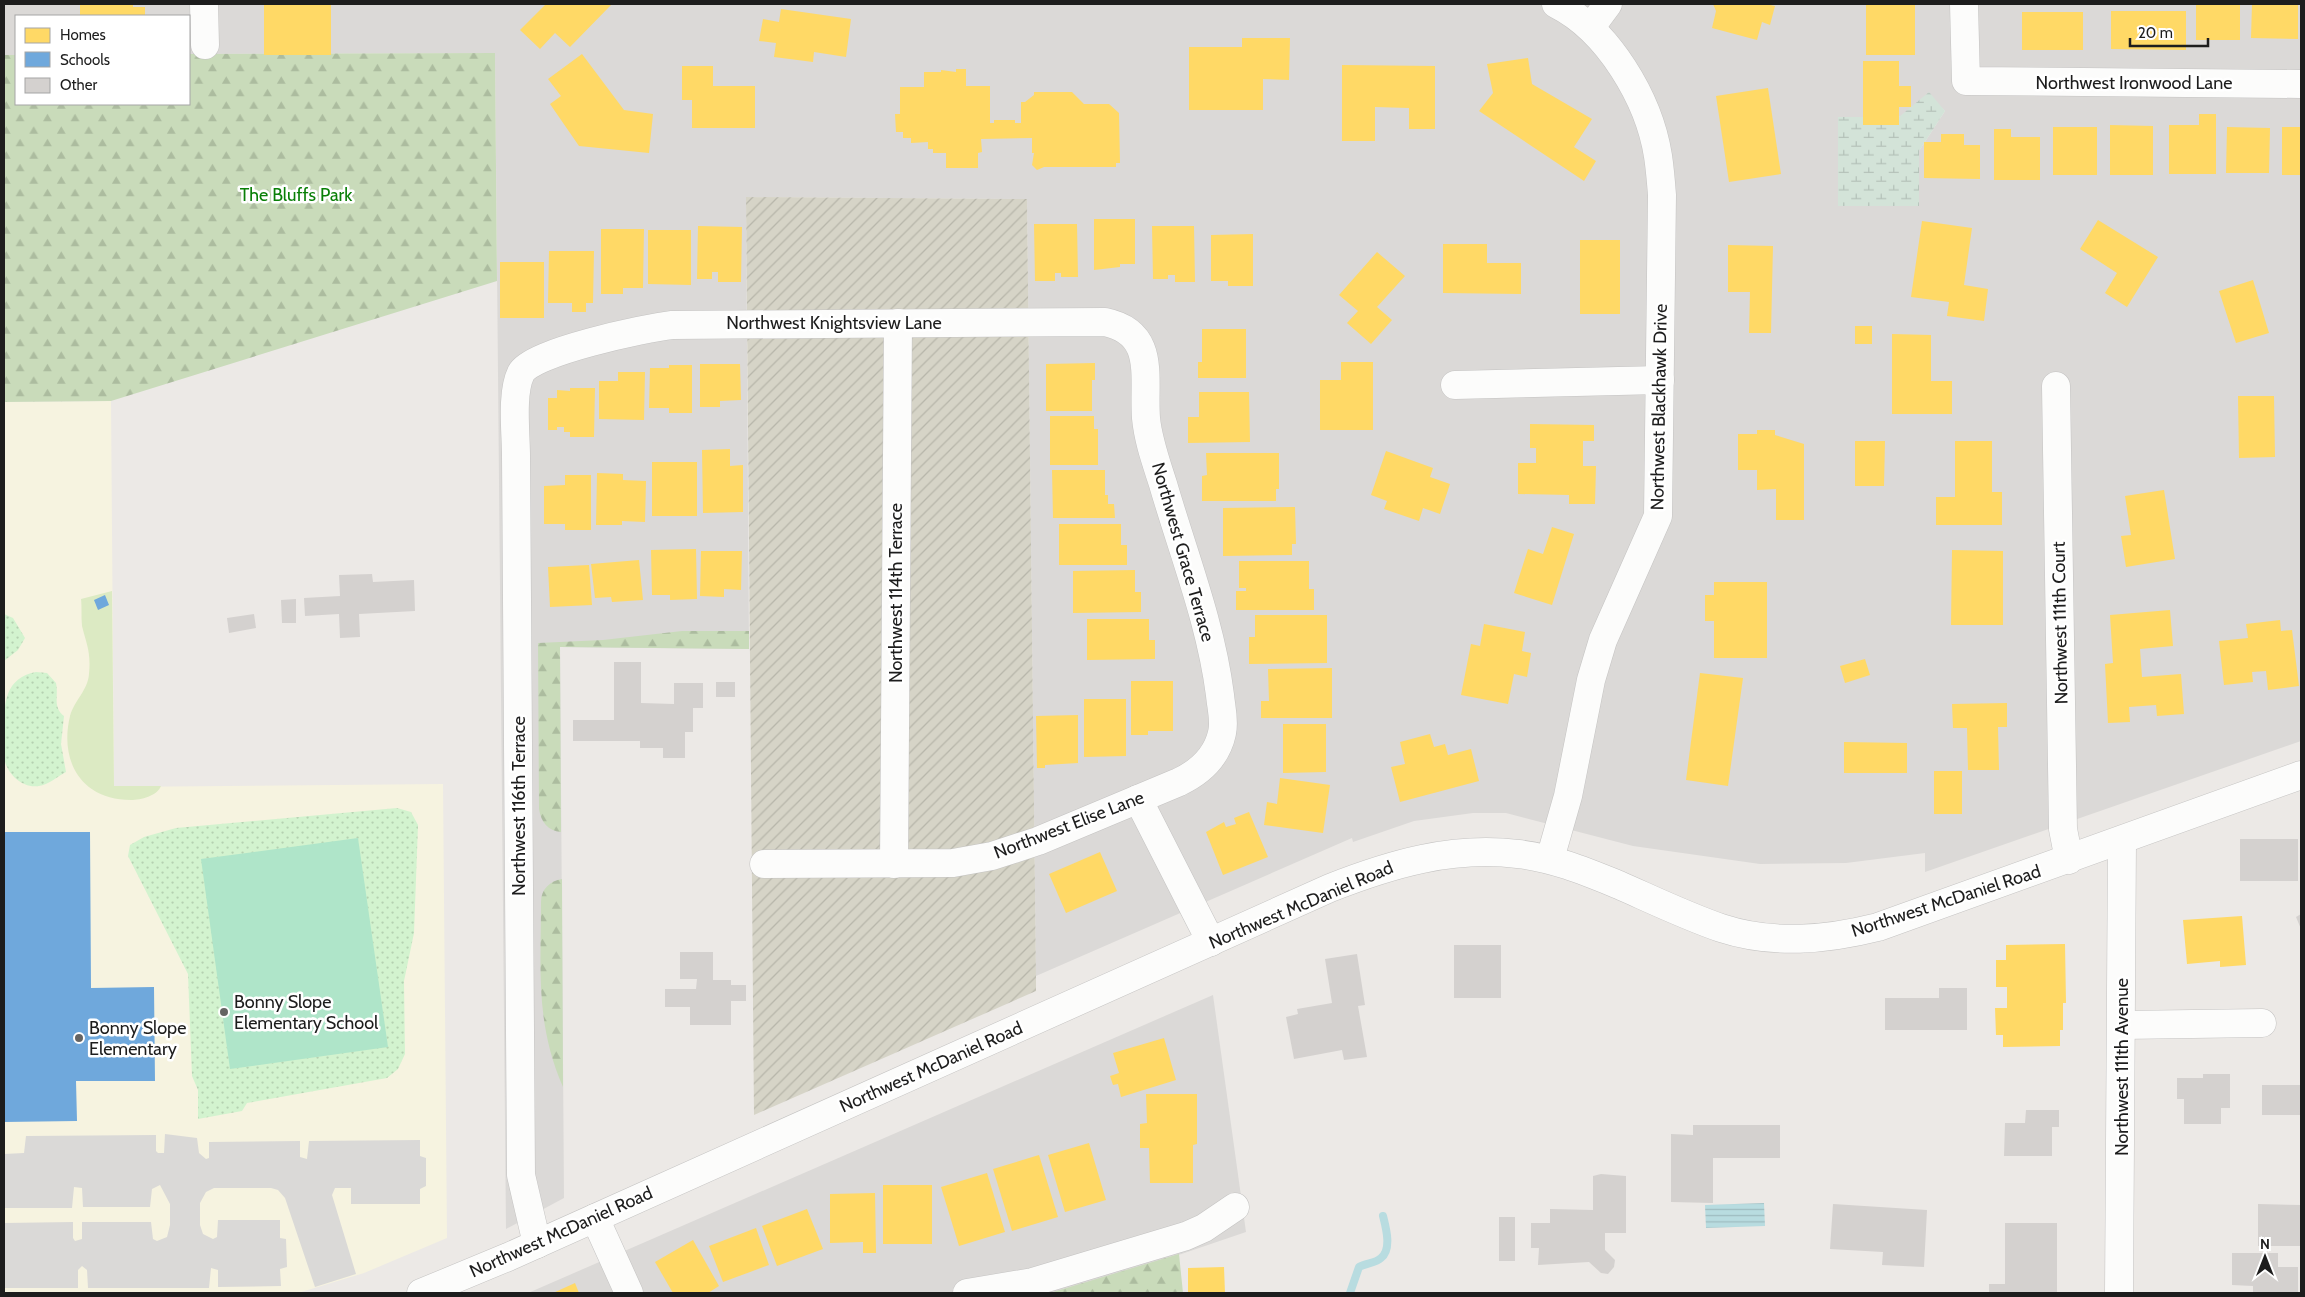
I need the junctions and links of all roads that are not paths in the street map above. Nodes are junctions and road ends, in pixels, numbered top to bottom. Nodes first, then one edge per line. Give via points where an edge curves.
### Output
1 (204, 4) edge
2 (1556, 4) edge
3 (1608, 4) edge
4 (1964, 4) edge
5 (1591, 27) junction
6 (205, 45) dead end
7 (2301, 84) edge
8 (898, 323) junction
9 (1140, 347) joint
10 (525, 367) joint
11 (1660, 380) junction
12 (1455, 385) dead end
13 (2056, 386) dead end
14 (1212, 756) joint
15 (2301, 775) edge
16 (1138, 799) junction
17 (2122, 841) junction
18 (1550, 859) junction
19 (2069, 860) junction
20 (764, 864) dead end
21 (894, 864) junction
22 (1211, 942) junction
23 (2262, 1023) dead end
24 (2123, 1025) junction
25 (1235, 1207) dead end
26 (595, 1218) junction
27 (537, 1244) junction
28 (421, 1293) edge
29 (629, 1293) edge
30 (967, 1293) edge
31 (2119, 1293) edge

1 - 6 street
2 - 5 street, Northwest Blackhawk Drive
3 - 5 street
4 - 7 street, Northwest Ironwood Lane via 1966,81
5 - 11 street, Northwest Blackhawk Drive via 1634,86 1658,155 1662,195
8 - 9 street, Northwest Knightsview Lane via 1105,322 1127,329
8 - 10 street, Northwest Knightsview Lane via 672,324 540,358
8 - 21 street, Northwest 114th Terrace
9 - 14 street, Northwest Grace Terrace via 1145,367 1150,438 1210,644 1218,684 1222,732
10 - 27 street, Northwest 116th Terrace via 517,394 521,1175
11 - 12 street
11 - 18 street, Northwest Blackhawk Drive via 1658,516 1603,640 1591,680 1568,796
13 - 19 street, Northwest 111th Court via 2063,829
14 - 16 street, Northwest Elise Lane via 1187,778
15 - 17 street, Northwest McDaniel Road
16 - 21 street, Northwest Elise Lane via 1038,841 992,856 952,863
16 - 22 street
17 - 19 street, Northwest McDaniel Road
17 - 24 street, Northwest 111th Avenue
18 - 19 street, Northwest McDaniel Road via 1721,928 1759,936 1802,939 1878,927
18 - 22 street, Northwest McDaniel Road via 1464,851 1411,861 1354,879
20 - 21 street, Northwest Elise Lane
22 - 26 street, Northwest McDaniel Road
23 - 24 street
24 - 31 street, Northwest 111th Avenue
25 - 30 street via 1186,1236 1033,1282
26 - 27 street, Northwest McDaniel Road
26 - 29 street
27 - 28 street, Northwest McDaniel Road

